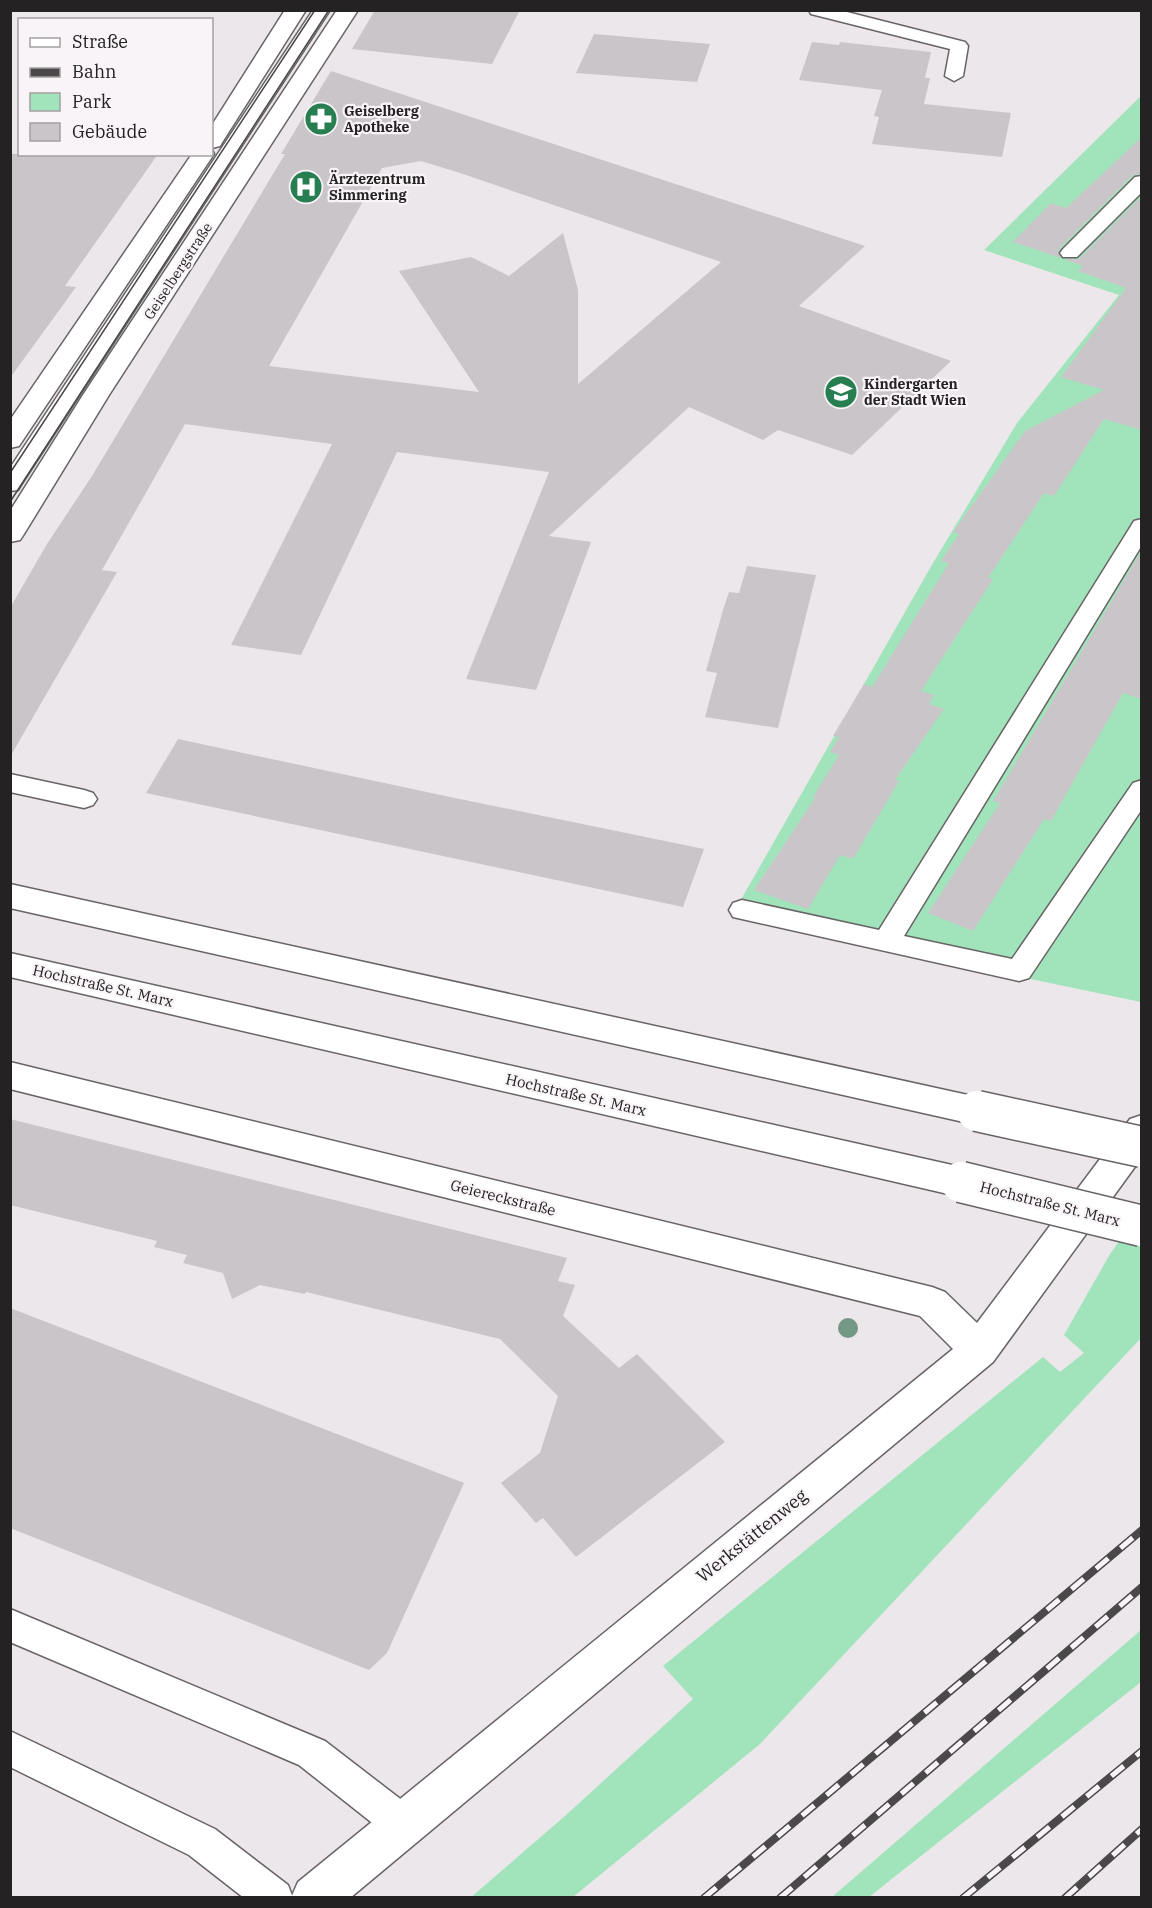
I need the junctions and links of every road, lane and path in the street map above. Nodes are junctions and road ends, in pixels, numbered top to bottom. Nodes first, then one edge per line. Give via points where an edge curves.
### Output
1 (296, 10) edge
2 (322, 10) edge
3 (348, 10) edge
4 (818, 10) edge
5 (954, 76) dead end
6 (213, 139) edge
7 (202, 156) edge
8 (1142, 180) edge
9 (1070, 253) dead end
10 (10, 440) edge
11 (10, 485) edge
12 (1142, 526) edge
13 (10, 534) edge
14 (1118, 566) junction
15 (1142, 574) edge
16 (10, 783) edge
17 (1142, 789) edge
18 (84, 799) dead end
19 (10, 896) edge
20 (742, 910) dead end
21 (886, 942) junction
22 (10, 965) edge
23 (10, 1075) edge
24 (1142, 1129) edge
25 (1142, 1147) edge
26 (1142, 1226) edge
27 (979, 1350) junction
28 (10, 1625) edge
29 (10, 1748) edge
30 (403, 1824) junction
31 (274, 1898) edge
32 (314, 1898) edge

1 - 6 main road
2 - 11 lane
3 - 13 main road, Geiselbergstraße via 96,395
4 - 5 lane via 959,46
7 - 10 main road
8 - 9 lane
12 - 14 lane
14 - 15 lane
14 - 21 lane
16 - 18 lane
17 - 21 lane via 1019,971
19 - 25 main road, bridge
20 - 21 lane
22 - 26 main road, Hochstraße St. Marx, bridge
23 - 27 main road, Geiereckstraße via 932,1304
24 - 27 main road, Werkstättenweg
27 - 30 main road, Werkstättenweg
28 - 30 lane via 312,1753
29 - 31 lane via 202,1842
30 - 32 main road, Werkstättenweg

